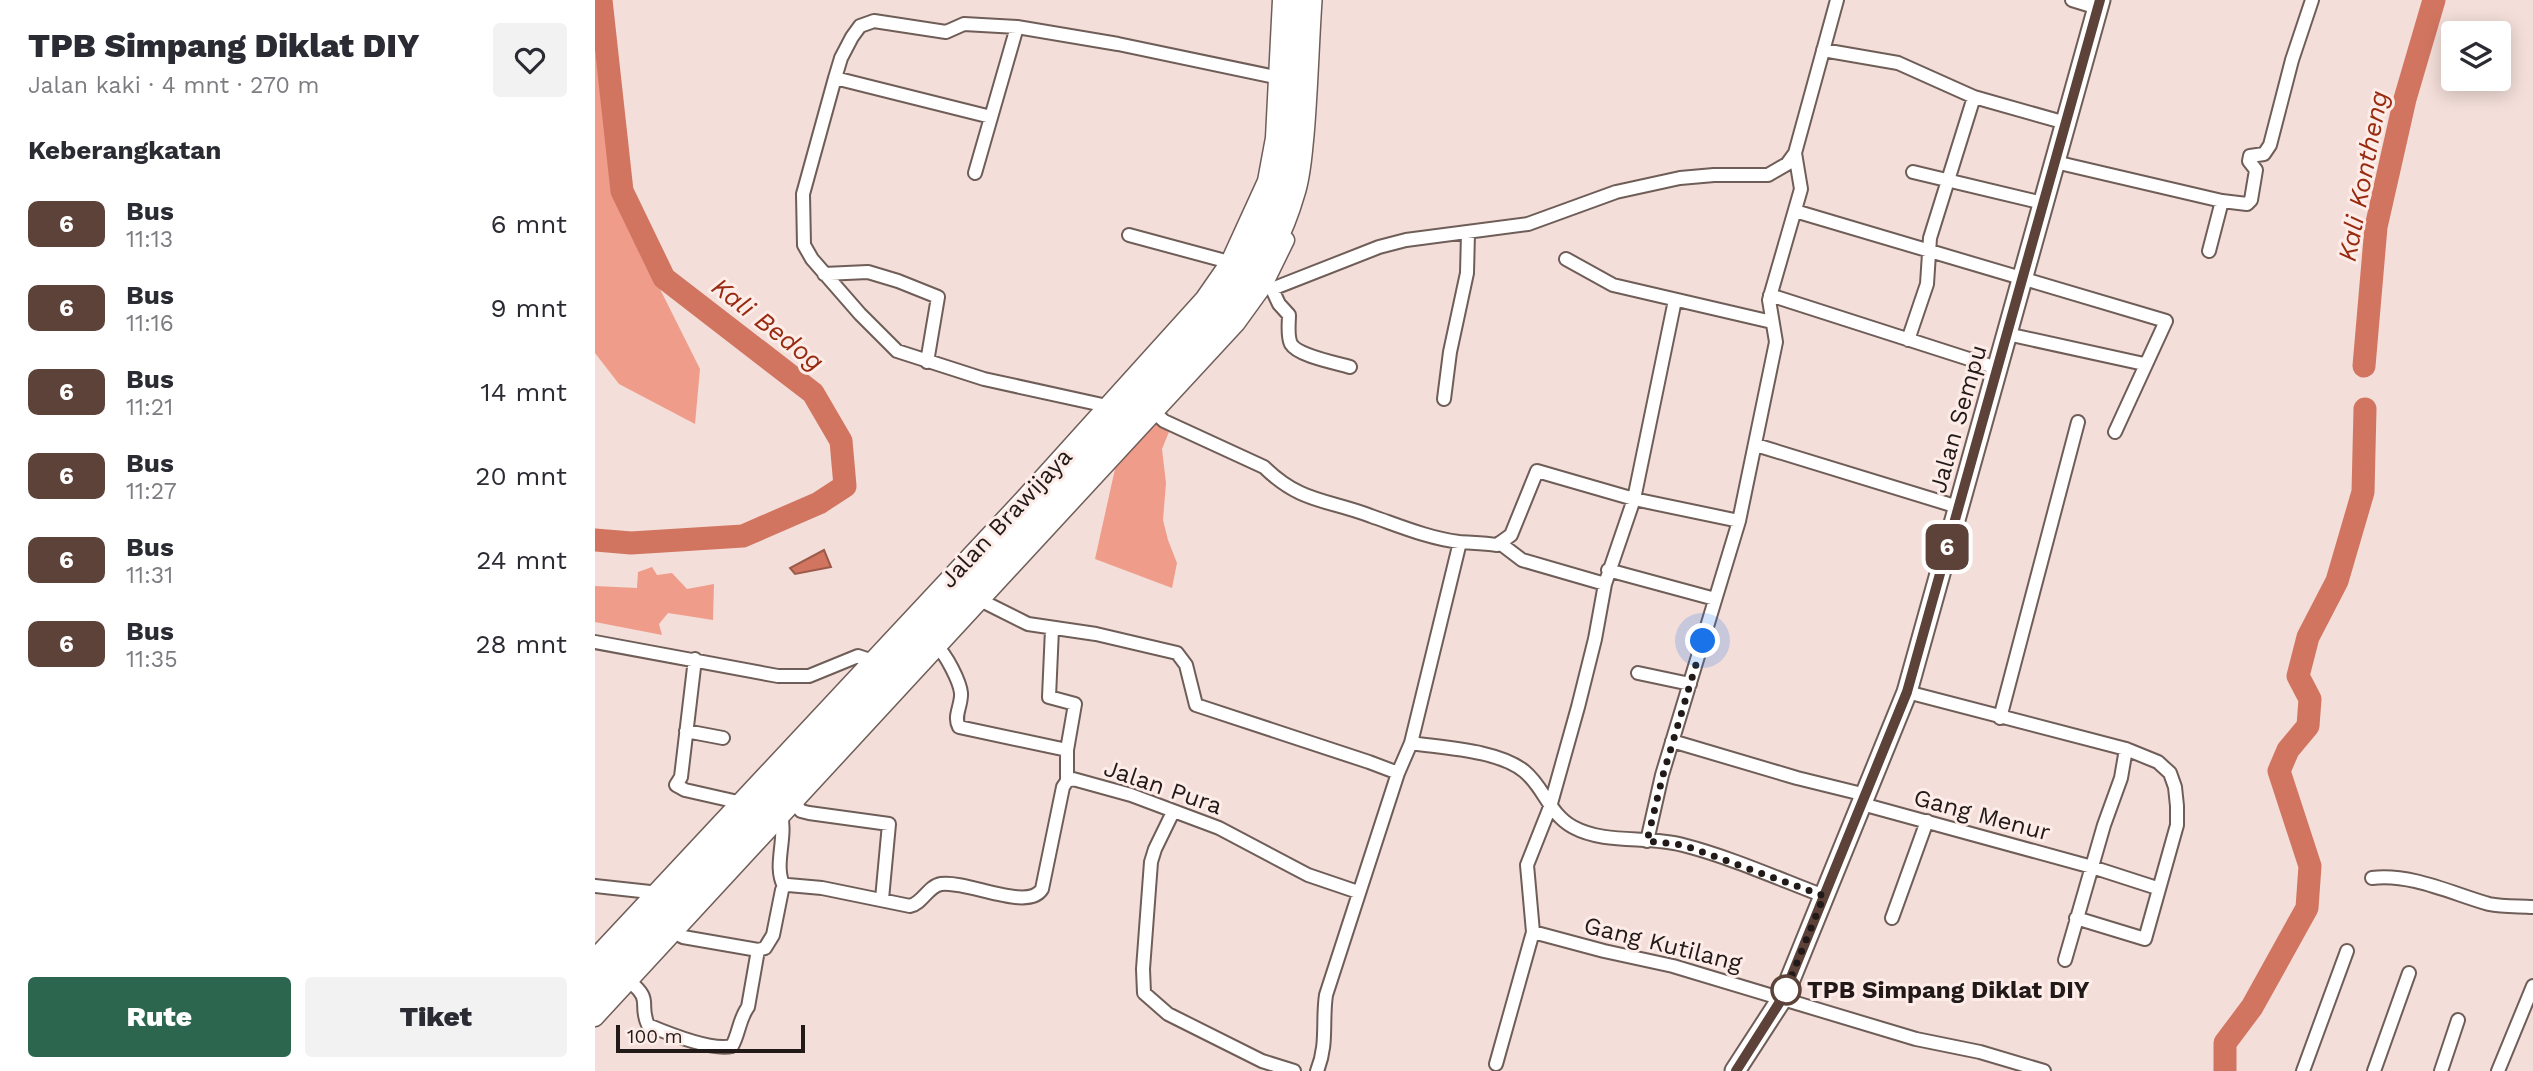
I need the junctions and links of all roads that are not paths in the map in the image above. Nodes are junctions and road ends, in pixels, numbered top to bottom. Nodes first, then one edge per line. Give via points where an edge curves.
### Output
1 (1281, 0) edge
2 (1294, 0) edge
3 (1311, 0) edge
4 (1321, 0) edge
5 (1837, 0) edge
6 (2072, 0) edge
7 (2312, 0) edge
8 (2099, 4) edge
9 (1017, 27) junction
10 (1823, 50) junction
11 (835, 78) junction
12 (1282, 79) junction
13 (1974, 97) junction
14 (991, 117) junction
15 (2066, 123) junction
16 (1795, 153) junction
17 (2055, 162) junction
18 (1913, 172) dead end
19 (975, 173) dead end
20 (1948, 180) junction
21 (2221, 201) junction
22 (2043, 203) junction
23 (1795, 211) junction
24 (1468, 233) junction
25 (1129, 235) dead end
26 (1929, 251) junction
27 (2209, 251) dead end
28 (1566, 259) dead end
29 (1229, 262) junction
30 (824, 274) junction
31 (2022, 279) junction
32 (1267, 288) junction
33 (1770, 295) junction
34 (1675, 300) junction
35 (1772, 322) junction
36 (2007, 334) junction
37 (1908, 340) junction
38 (927, 362) junction
39 (2144, 364) junction
40 (1350, 367) dead end
41 (1997, 368) junction
42 (1444, 399) dead end
43 (1107, 406) junction
44 (1154, 413) junction
45 (2078, 422) dead end
46 (2115, 432) dead end
47 (1756, 445) junction
48 (1634, 499) junction
49 (1958, 507) junction
50 (1739, 521) junction
51 (1460, 542) junction
52 (1501, 544) junction
53 (1608, 570) junction
54 (1605, 584) junction
55 (1716, 599) junction
56 (981, 600) junction
57 (1052, 629) junction
58 (595, 642) edge
59 (937, 647) junction
60 (695, 659) junction
61 (870, 660) junction
62 (1638, 673) dead end
63 (1690, 684) junction
64 (1907, 692) junction
65 (2000, 718) junction
66 (686, 730) junction
67 (723, 738) dead end
68 (1672, 741) junction
69 (1411, 743) junction
70 (2126, 749) junction
71 (1067, 750) junction
72 (1398, 774) junction
73 (1067, 781) junction
74 (1864, 799) junction
75 (737, 802) junction
76 (794, 802) junction
77 (1550, 807) junction
78 (1173, 812) junction
79 (781, 815) junction
80 (1927, 821) junction
81 (1647, 841) junction
82 (2092, 867) junction
83 (2372, 878) dead end
84 (595, 886) edge
85 (784, 886) junction
86 (2157, 888) junction
87 (1358, 892) junction
88 (653, 895) junction
89 (1824, 896) junction
90 (882, 899) junction
91 (2533, 907) edge
92 (1892, 918) dead end
93 (2076, 918) junction
94 (673, 932) junction
95 (1533, 932) junction
96 (758, 950) junction
97 (2347, 951) dead end
98 (595, 957) edge
99 (2065, 960) dead end
100 (2409, 973) dead end
101 (595, 975) edge
102 (629, 981) junction
103 (2533, 986) edge
104 (1783, 997) junction
105 (595, 1001) edge
106 (595, 1018) edge
107 (2458, 1020) dead end
108 (1496, 1063) dead end
109 (1261, 1066) edge
110 (1294, 1071) edge
111 (1317, 1071) edge
112 (1735, 1071) edge
113 (2044, 1071) edge
114 (2303, 1071) edge
115 (2374, 1071) edge
116 (2441, 1071) edge
117 (2498, 1071) edge

1 - 12 street
2 - 12 highway, Jalan Brawijaya
3 - 105 highway, Jalan Brawijaya via 1295,192 1261,271 1245,295
4 - 32 street via 1305,187
5 - 10 street
6 - 8 street
7 - 21 street via 2270,145 2264,154 2250,156 2256,170 2251,200 2247,204
8 - 15 main road, Jalan Sempu
9 - 11 street via 964,24 946,32 866,23 852,37
9 - 12 street
9 - 14 street
10 - 13 street via 1898,63
10 - 16 street
11 - 14 street
11 - 30 street via 803,194 804,245
12 - 29 street via 1266,181
12 - 101 highway, Jalan Brawijaya via 1285,149 1279,185 1244,267 1216,307
13 - 15 street
13 - 20 street
14 - 19 street
15 - 17 main road, Jalan Sempu
16 - 23 street via 1801,189
16 - 24 street via 1768,175 1680,178 1616,192 1528,224
17 - 21 street
17 - 22 main road, Jalan Sempu
18 - 20 street
20 - 22 street
20 - 26 street
21 - 27 street
22 - 31 main road, Jalan Sempu
23 - 26 street
23 - 33 street
24 - 32 street via 1379,247
24 - 42 street via 1467,273
25 - 29 street
26 - 31 street
26 - 37 street via 1927,284
28 - 34 street via 1613,285
29 - 43 street via 1204,299
30 - 38 street via 897,351
30 - 38 street via 868,272 938,298
31 - 36 main road, Jalan Sempu
31 - 39 street via 2166,321
32 - 40 street via 1289,315 1294,348
32 - 44 street
33 - 35 street
33 - 37 street
34 - 35 street
34 - 48 street
35 - 47 street via 1776,342
36 - 39 street
36 - 41 main road, Jalan Sempu
37 - 41 street
38 - 43 street
39 - 46 street
41 - 49 main road, Jalan Sempu
43 - 61 street
44 - 51 street via 1264,467 1304,497
44 - 56 street
45 - 65 street
47 - 49 street
47 - 50 street
48 - 50 street
48 - 52 street via 1537,471 1511,536
48 - 53 street
49 - 64 main road, Jalan Sempu
50 - 55 street
51 - 52 street
51 - 69 street
52 - 54 street via 1522,560
53 - 54 street
53 - 55 street
54 - 77 street
55 - 63 street
56 - 57 street via 1018,621
56 - 59 street
57 - 71 street via 1049,697 1075,704
57 - 72 street via 1177,653 1186,665 1196,705
58 - 60 street
59 - 71 street via 947,657 961,691 959,727
59 - 76 street
60 - 61 street via 778,676 809,676 858,656
60 - 66 street
61 - 75 street
62 - 63 street
63 - 68 street
64 - 65 street
64 - 74 main road, Jalan Sempu
65 - 70 street
66 - 67 street
66 - 75 street via 676,785
68 - 74 street, Gang Menur
68 - 81 street
69 - 72 street
69 - 77 street via 1509,761 1525,771
70 - 82 street
70 - 86 street via 2158,762 2171,773 2175,786 2177,825
71 - 73 street
72 - 87 street
73 - 78 street, Jalan Pura via 1131,795
73 - 90 street, Jalan Pura via 1039,894 1022,899 949,884 932,888 910,906
74 - 80 street, Gang Menur
74 - 89 main road, Jalan Sempu
75 - 88 street
76 - 79 street
76 - 90 street via 809,813 889,824
77 - 81 street via 1573,827 1592,834
77 - 95 street via 1527,865
78 - 87 street, Jalan Pura via 1219,828 1308,874
78 - 109 street via 1151,862 1144,993 1168,1014
79 - 85 street via 784,831 779,878
79 - 94 street
80 - 82 street, Gang Menur
80 - 92 street
81 - 89 street via 1683,845
82 - 86 street, Gang Menur
82 - 93 street
83 - 91 street via 2387,876 2492,904
84 - 88 street
85 - 90 street, Jalan Pura
85 - 96 street via 773,934 765,948
86 - 93 street via 2145,939
87 - 111 street via 1326,995 1323,1058
88 - 98 street
89 - 104 main road, Jalan Sempu
93 - 99 street
94 - 96 street
94 - 102 street
95 - 104 street, Gang Kutilang
95 - 108 street
96 - 102 street via 748,1007 735,1042 726,1048 648,1025 642,992
97 - 114 street
100 - 115 street
102 - 106 street
103 - 117 street
104 - 112 main road, Jalan Sempu
104 - 113 street, Gang Kutilang via 1916,1039
107 - 116 street
109 - 110 street

